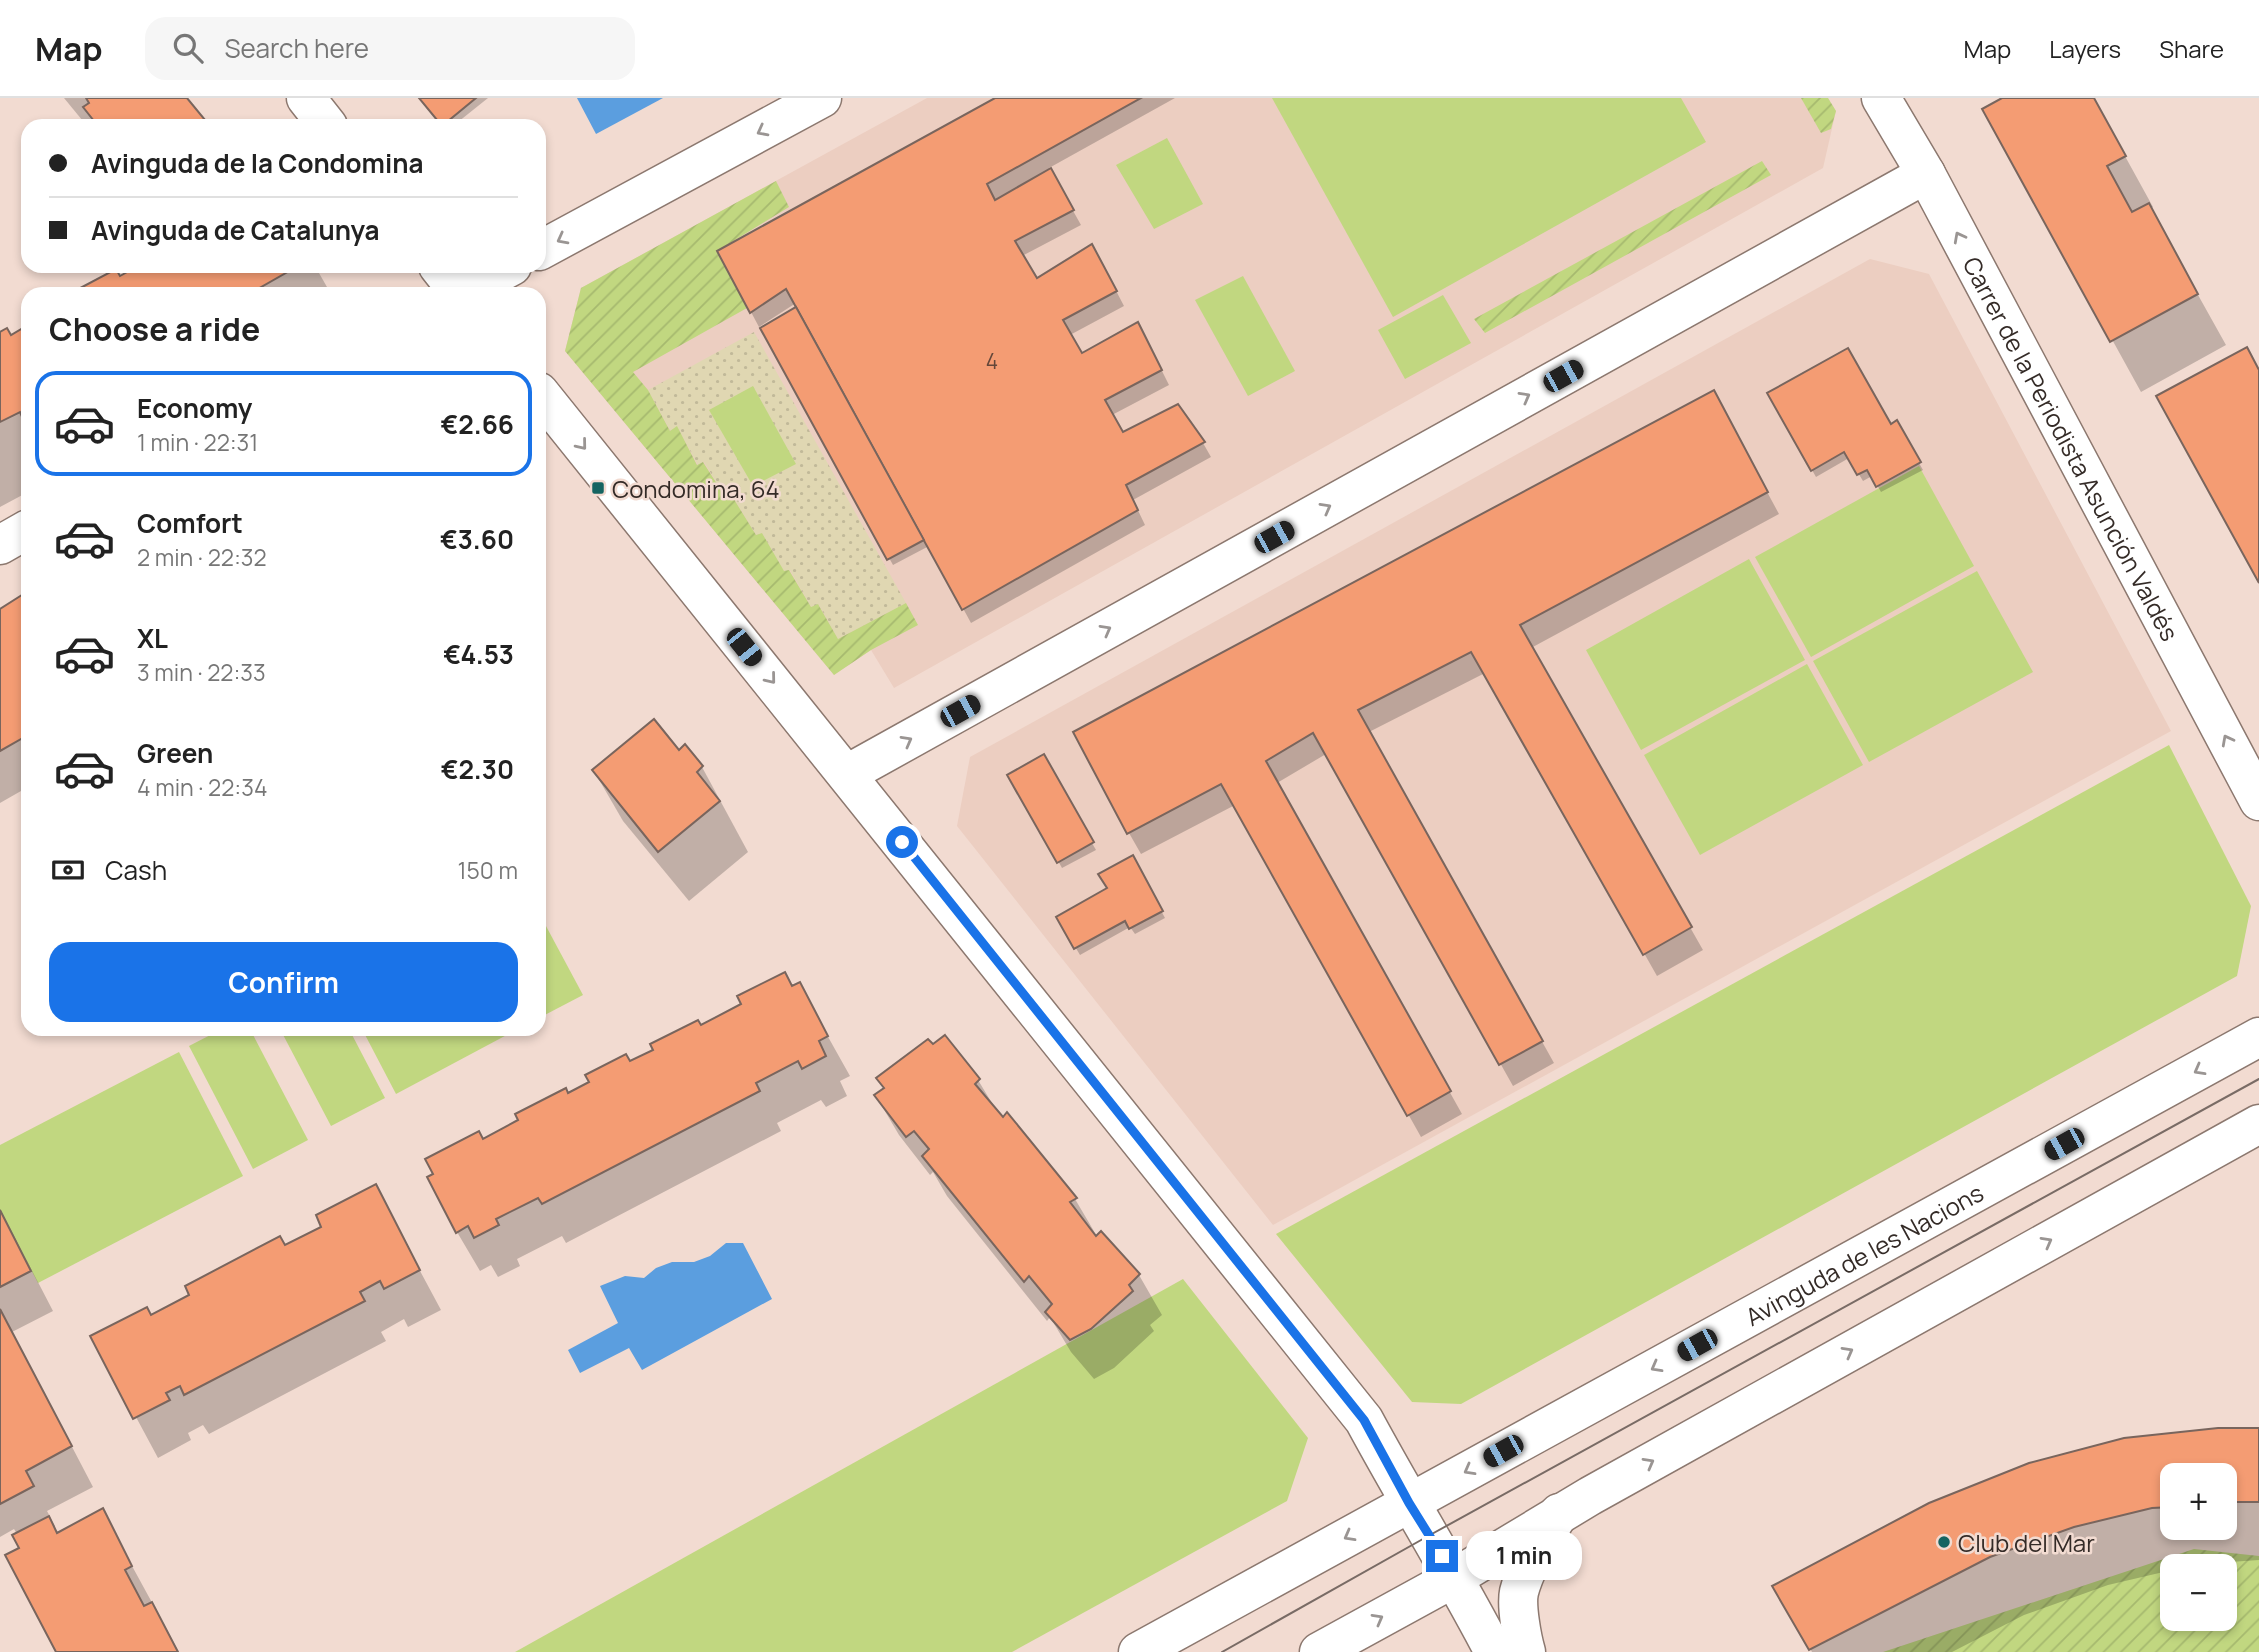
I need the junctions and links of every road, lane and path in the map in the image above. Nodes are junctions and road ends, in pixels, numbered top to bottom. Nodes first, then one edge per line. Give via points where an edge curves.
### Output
1 (306, 98) edge
2 (822, 98) edge
3 (1881, 98) edge
4 (322, 119) edge
5 (1926, 174) junction
6 (546, 247) edge
7 (444, 273) edge
8 (499, 273) edge
9 (454, 287) edge
10 (473, 287) edge
11 (546, 401) edge
12 (21, 533) edge
13 (0, 545) edge
14 (847, 774) junction
15 (2259, 801) edge
16 (2259, 1037) edge
17 (2259, 1124) edge
18 (1409, 1503) junction
19 (1559, 1513) junction
20 (1462, 1594) junction
21 (1138, 1652) edge
22 (1318, 1652) edge
23 (1494, 1652) edge
24 (1506, 1652) edge
25 (1526, 1652) edge

1 - 4 street
2 -> 6 street
3 - 5 street, Carrer de la Periodista Asunción Valdés
14 -> 5 street
15 -> 5 street, Carrer de la Periodista Asunción Valdés
7 - 9 street
8 - 10 street
11 -> 14 street
12 - 13 street
14 - 18 street via 1364,1420
16 -> 18 street, Avinguda de les Nacions
19 -> 17 street
18 - 20 street
18 -> 21 street, Avinguda de les Nacions
19 - 20 street
19 - 25 street via 1519,1593
22 -> 20 street
20 - 23 street
20 - 24 street

